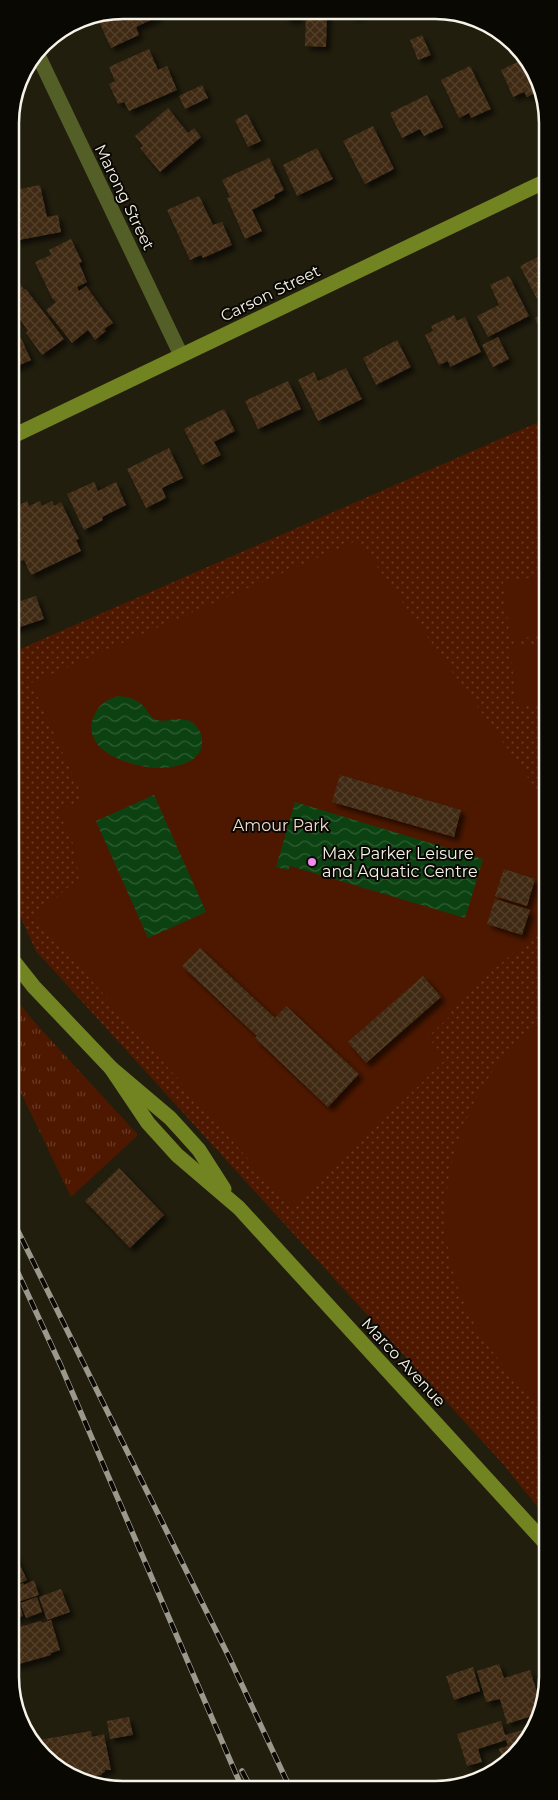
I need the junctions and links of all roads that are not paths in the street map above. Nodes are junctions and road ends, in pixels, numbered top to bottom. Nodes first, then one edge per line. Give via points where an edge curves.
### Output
1 (40, 59) edge
2 (539, 184) edge
3 (181, 355) junction
4 (19, 433) edge
5 (19, 968) edge
6 (539, 1536) edge

1 - 3 street, Marong Street
2 - 3 street, Carson Street
3 - 4 street, Carson Street
5 - 6 street, Marco Avenue via 111,1068 148,1123 176,1155 233,1203

